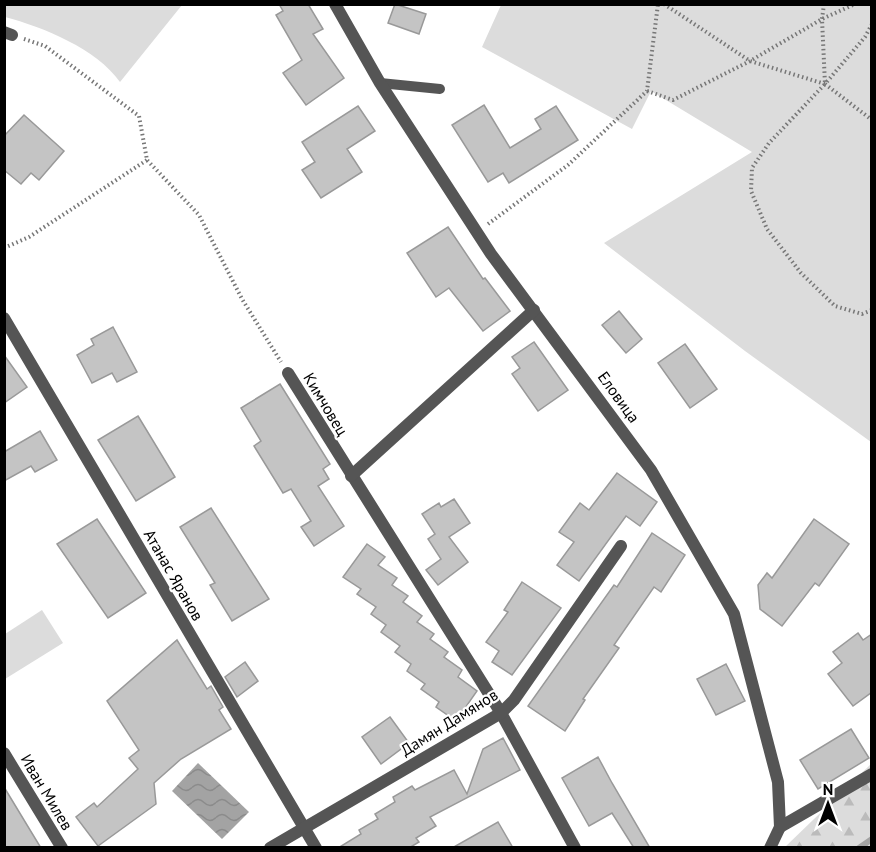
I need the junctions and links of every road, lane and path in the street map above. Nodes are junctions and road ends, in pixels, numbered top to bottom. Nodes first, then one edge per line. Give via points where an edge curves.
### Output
1 (334, 4) edge
2 (658, 4) edge
3 (664, 4) edge
4 (824, 4) edge
5 (855, 4) edge
6 (822, 19) junction
7 (872, 24) edge
8 (8, 33) edge
9 (750, 61) junction
10 (380, 83) junction
11 (825, 84) junction
12 (440, 89) dead end
13 (647, 91) junction
14 (872, 120) edge
15 (147, 160) junction
16 (478, 232) junction
17 (4, 248) edge
18 (534, 310) junction
19 (872, 310) edge
20 (4, 318) edge
21 (288, 374) joint
22 (351, 477) junction
23 (621, 546) dead end
24 (501, 713) junction
25 (4, 753) edge
26 (872, 774) edge
27 (303, 827) junction
28 (780, 827) junction
29 (62, 848) edge
30 (270, 848) edge
31 (316, 848) edge
32 (575, 848) edge
33 (770, 848) edge

1 - 10 street, Еловица
2 - 13 path
3 - 9 path
4 - 6 path
5 - 6 path
6 - 9 path
6 - 11 path
7 - 11 path
8 - 15 path via 45,46 139,116
9 - 11 path
9 - 13 path via 673,100
10 - 12 lane
10 - 16 street, Еловица
11 - 14 path
11 - 19 path via 769,143 752,168 751,191 767,229 801,273 835,306 862,314
13 - 16 path via 568,165
15 - 17 path via 29,237
15 - 21 path, Кимчовец via 199,215 242,298
16 - 18 street, Еловица
18 - 22 street
18 - 28 street, Еловица via 651,470 734,614 778,782
20 - 27 street, Атанас Яранов
21 - 22 street, Кимчовец
22 - 24 street, Кимчовец
23 - 24 street, Дамян Дамянов
24 - 27 street, Дамян Дамянов
24 - 32 street, Кимчовец
25 - 29 street, Иван Милев
26 - 28 street
27 - 30 street, Дамян Дамянов
27 - 31 street, Атанас Яранов
28 - 33 street, Еловица

